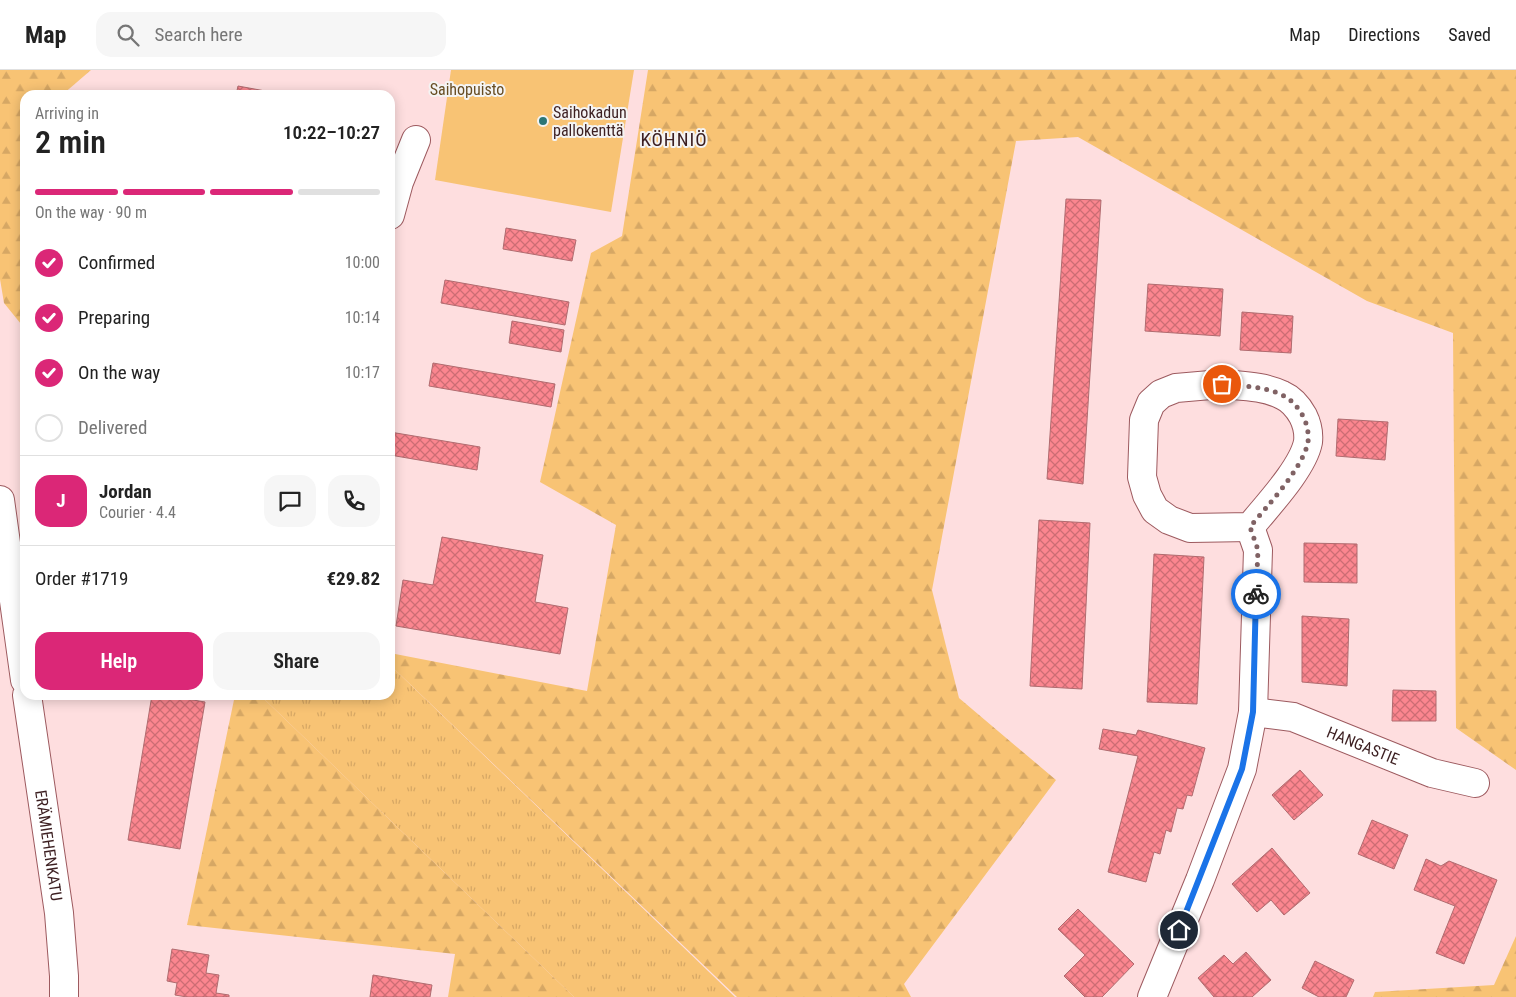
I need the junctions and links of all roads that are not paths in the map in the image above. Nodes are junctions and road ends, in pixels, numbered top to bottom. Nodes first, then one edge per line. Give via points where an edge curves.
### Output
1 (416, 140) dead end
2 (395, 196) edge
3 (0, 500) edge
4 (1250, 527) junction
5 (20, 621) edge
6 (28, 700) edge
7 (1253, 712) junction
8 (1475, 783) dead end
9 (64, 997) edge
10 (1152, 997) edge

1 - 2 street
3 - 5 street
4 - 4 street via 1286,484 1308,442 1307,425 1298,407 1282,395 1222,384 1176,388 1150,402 1144,420 1142,477 1155,510 1190,528
4 - 7 street via 1258,550
6 - 9 street, ERÄMIEHENKATU via 59,913
7 - 8 street, HANGASTIE via 1294,717 1432,773
7 - 10 street via 1242,769

